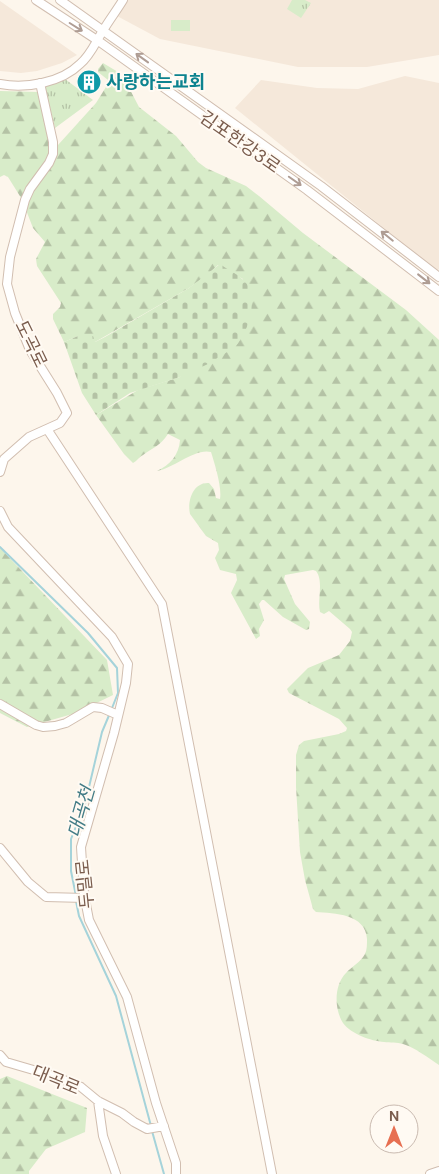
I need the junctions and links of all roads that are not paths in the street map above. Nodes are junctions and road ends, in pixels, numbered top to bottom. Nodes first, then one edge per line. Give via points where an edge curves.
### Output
1 (36, 0) edge
2 (60, 0) edge
3 (123, 0) edge
4 (103, 30) junction
5 (97, 40) junction
6 (40, 83) junction
7 (0, 84) edge
8 (438, 276) edge
9 (439, 291) edge
10 (47, 429) junction
11 (0, 472) edge
12 (0, 511) edge
13 (0, 704) edge
14 (113, 713) junction
15 (0, 848) edge
16 (82, 898) junction
17 (0, 1055) edge
18 (98, 1101) junction
19 (156, 1127) junction
20 (439, 1171) edge
21 (116, 1174) edge
22 (176, 1174) edge
23 (272, 1174) edge
24 (430, 1174) edge

1 -> 5 street, 김포한강3로
2 - 4 street, 김포한강3로
3 - 4 street
4 - 5 street
8 -> 4 street, 김포한강3로 via 321,186
5 - 6 street via 77,67
5 -> 9 street, 김포한강3로 via 315,196
6 - 7 street
6 - 10 street, 도곡로 via 54,149 28,194 10,257 7,284 30,350 66,413 60,423
10 - 11 street via 29,437 4,459
10 - 23 street via 162,604
12 - 14 street, 두밀로 via 8,527 112,637 128,664 126,683
13 - 14 street via 43,727 66,723 92,707
14 - 16 street, 두밀로 via 81,847
15 - 16 street via 28,882 46,897
16 - 19 street, 두밀로 via 89,920 127,997
17 - 18 street, 대곡로 via 6,1062 81,1087
18 - 19 street via 134,1122
18 - 21 street, 대곡로 via 103,1136
19 - 22 street, 두밀로 via 176,1164
20 - 24 street

